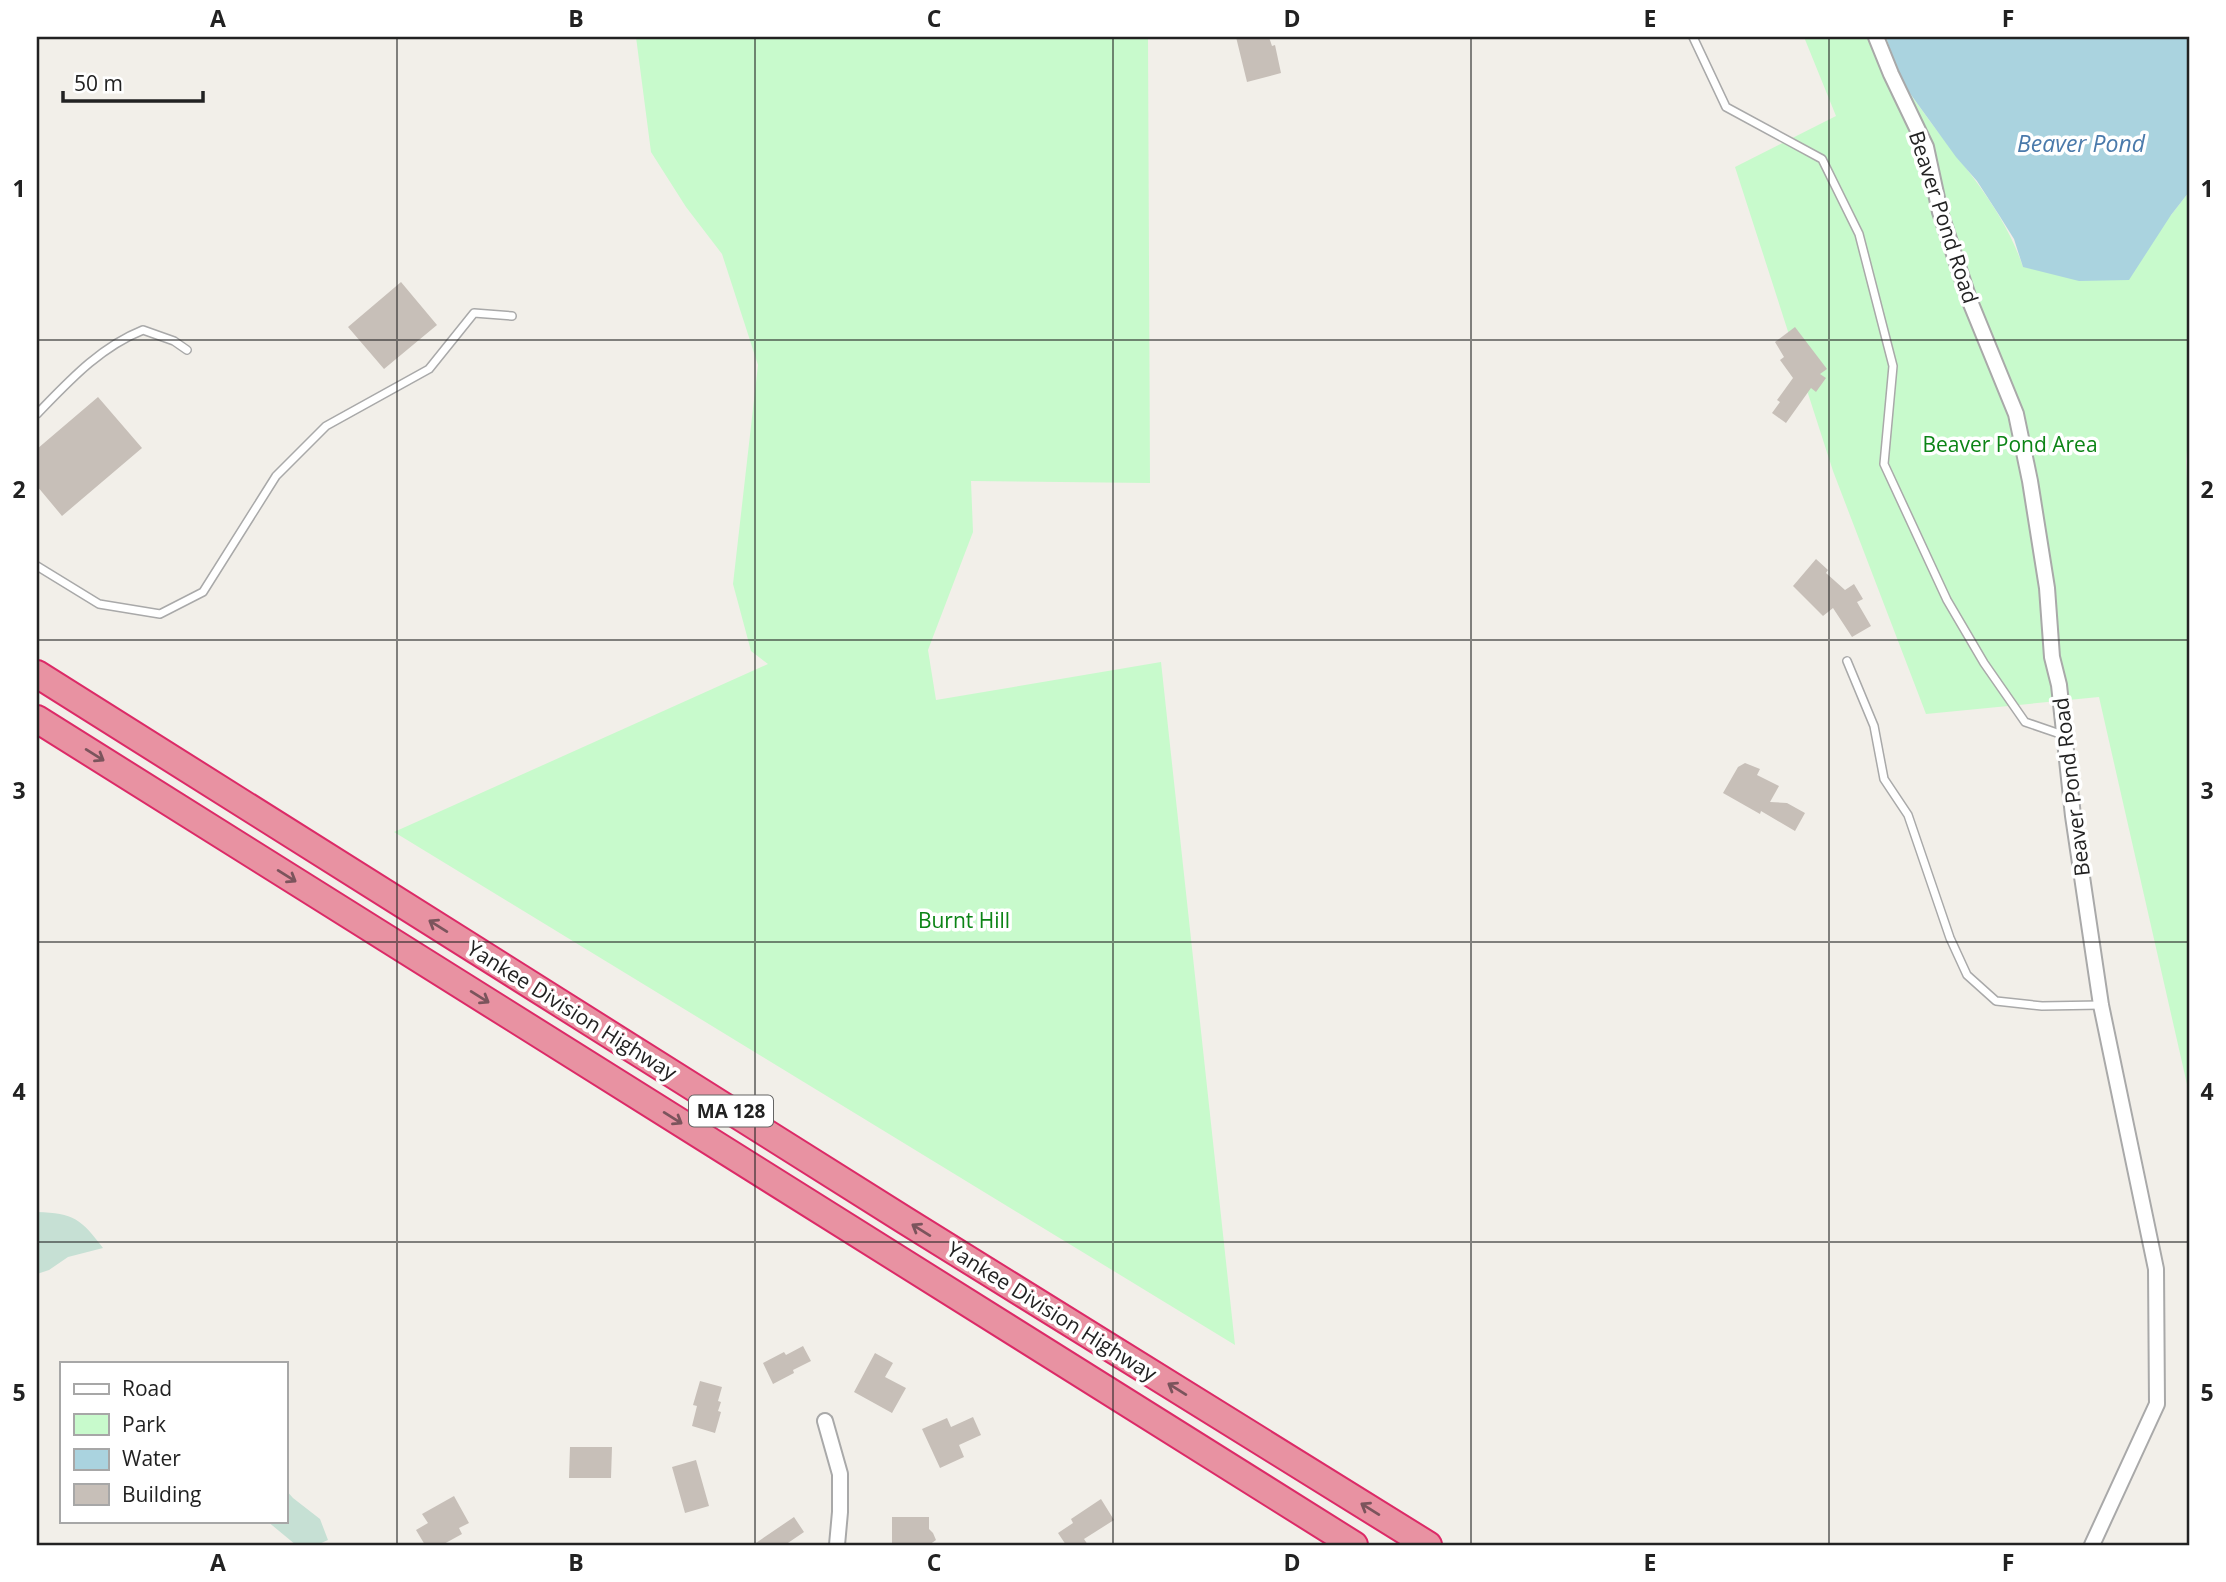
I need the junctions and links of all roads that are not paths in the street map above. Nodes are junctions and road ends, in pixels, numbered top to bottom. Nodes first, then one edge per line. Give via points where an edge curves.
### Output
1 (1693, 37) edge
2 (1877, 37) edge
3 (512, 316) dead end
4 (187, 350) dead end
5 (37, 414) edge
6 (37, 566) edge
7 (1847, 661) dead end
8 (37, 674) edge
9 (37, 719) edge
10 (2063, 735) junction
11 (2101, 1005) junction
12 (825, 1421) dead end
13 (837, 1545) edge
14 (1354, 1545) edge
15 (1428, 1545) edge
16 (2092, 1545) edge

1 - 10 lane via 1726,107 1822,159 1859,234 1893,366 1884,464 1947,600 1984,663 2025,722
2 - 10 street, Beaver Pond Road via 1926,147 1940,212 2016,414 2047,588
3 - 6 lane via 474,313 429,369 326,426 276,476 204,592 160,614 99,604
4 - 5 lane via 143,330 122,338 83,368
7 - 11 lane via 1874,726 1884,779 1908,815 1950,938 1968,975 1996,1001
15 -> 8 highway, Yankee Division Highway / MA 128
9 -> 14 highway, Yankee Division Highway / MA 128
10 - 11 street, Beaver Pond Road
11 - 16 street, Beaver Pond Road via 2156,1269 2157,1404
12 - 13 street via 840,1474

